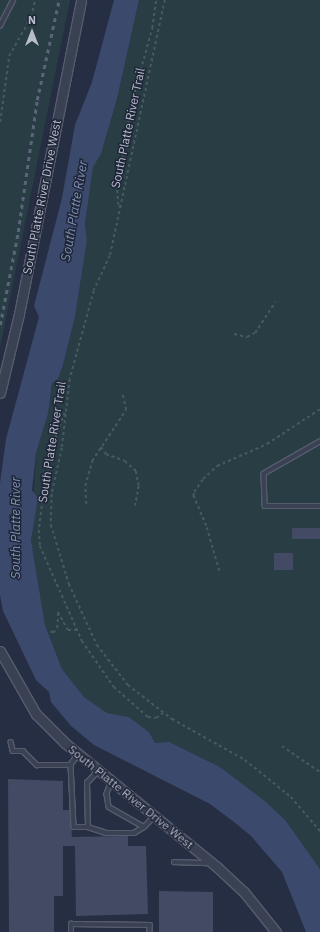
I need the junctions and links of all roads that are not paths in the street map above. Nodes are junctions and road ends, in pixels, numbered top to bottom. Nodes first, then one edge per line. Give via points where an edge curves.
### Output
1 (13, 0) edge
2 (81, 0) edge
3 (0, 26) edge
4 (0, 393) edge
5 (320, 442) edge
6 (320, 506) edge
7 (0, 651) edge
8 (3, 664) edge
9 (11, 742) dead end
10 (79, 754) junction
11 (71, 765) junction
12 (98, 771) junction
13 (112, 782) junction
14 (154, 816) junction
15 (88, 827) junction
16 (144, 827) junction
17 (174, 862) dead end
18 (212, 863) junction
19 (71, 932) edge
20 (150, 932) edge
21 (276, 932) edge

1 - 3 lane
2 - 4 street, South Platte River Drive West via 19,314
5 - 6 lane via 264,474 265,506
7 - 8 street, South Platte River Drive West
8 - 10 street, South Platte River Drive West via 36,714
9 - 11 lane via 13,751 23,751 38,765
10 - 11 lane
10 - 12 street, South Platte River Drive West
11 - 15 lane via 74,827
12 - 13 street, South Platte River Drive West
12 - 15 lane via 87,783
13 - 14 street, South Platte River Drive West
13 - 16 lane via 107,794 109,807
14 - 16 lane
14 - 18 street, South Platte River Drive West
15 - 16 lane via 106,833 134,833
17 - 18 lane
18 - 21 street, South Platte River Drive West via 244,892
19 - 20 lane via 71,924 150,925

